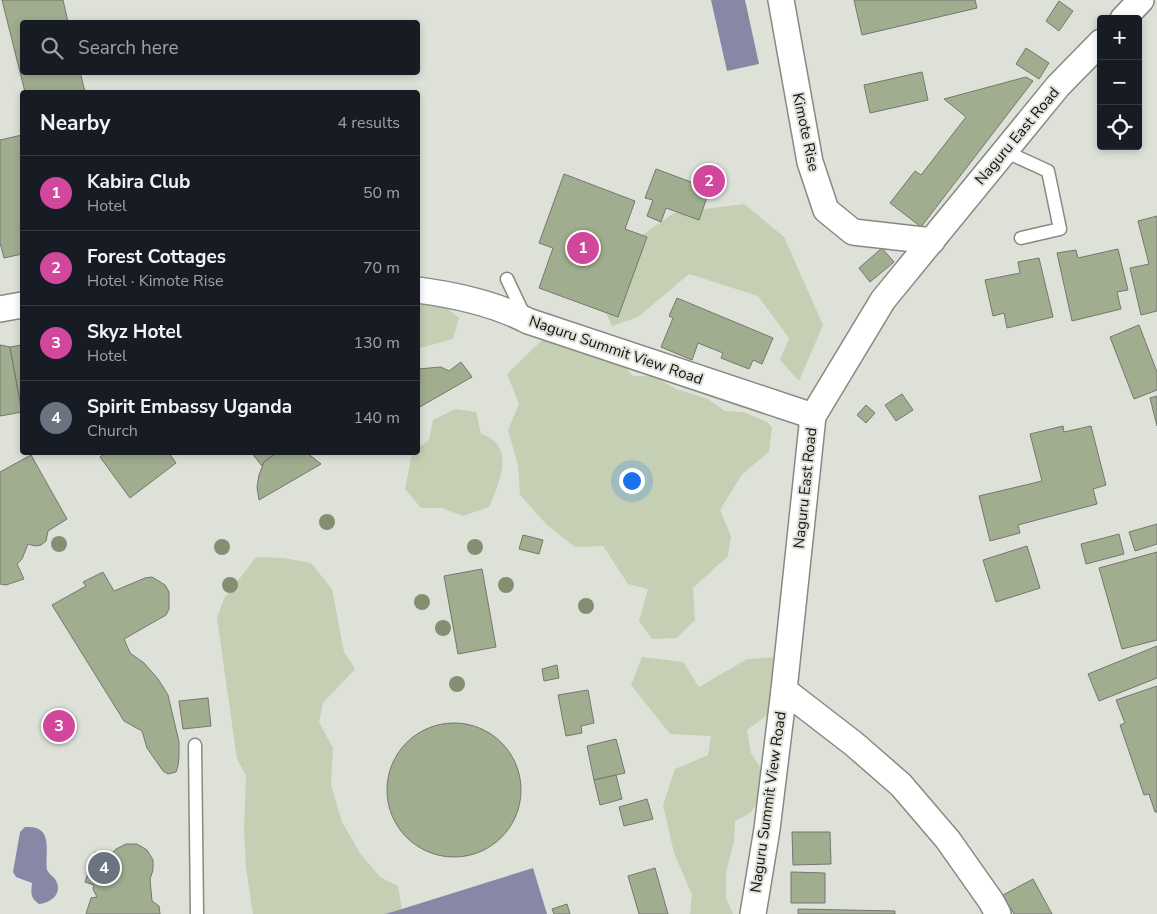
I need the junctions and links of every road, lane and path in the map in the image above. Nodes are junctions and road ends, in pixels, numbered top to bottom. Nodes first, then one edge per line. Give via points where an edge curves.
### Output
1 (781, 0) edge
2 (1141, 0) edge
3 (1127, 15) edge
4 (1097, 46) edge
5 (1004, 151) junction
6 (1021, 238) dead end
7 (932, 241) junction
8 (508, 279) dead end
9 (420, 290) edge
10 (528, 321) junction
11 (813, 416) junction
12 (784, 690) junction
13 (195, 745) dead end
14 (197, 914) edge
15 (753, 914) edge
16 (998, 914) edge

1 - 7 street, Kimote Rise via 810,162 826,210 853,232
2 - 3 street
4 - 5 street, Naguru East Road via 1058,86
5 - 6 lane via 1048,171 1060,229
5 - 7 street, Naguru East Road
7 - 11 street, Naguru East Road via 883,300
8 - 10 lane
9 - 10 street, Naguru Summit View Road via 453,295 511,312
10 - 11 street, Naguru Summit View Road
11 - 12 street, Naguru East Road
12 - 15 street, Naguru Summit View Road
12 - 16 street via 901,785 948,840
13 - 14 lane

